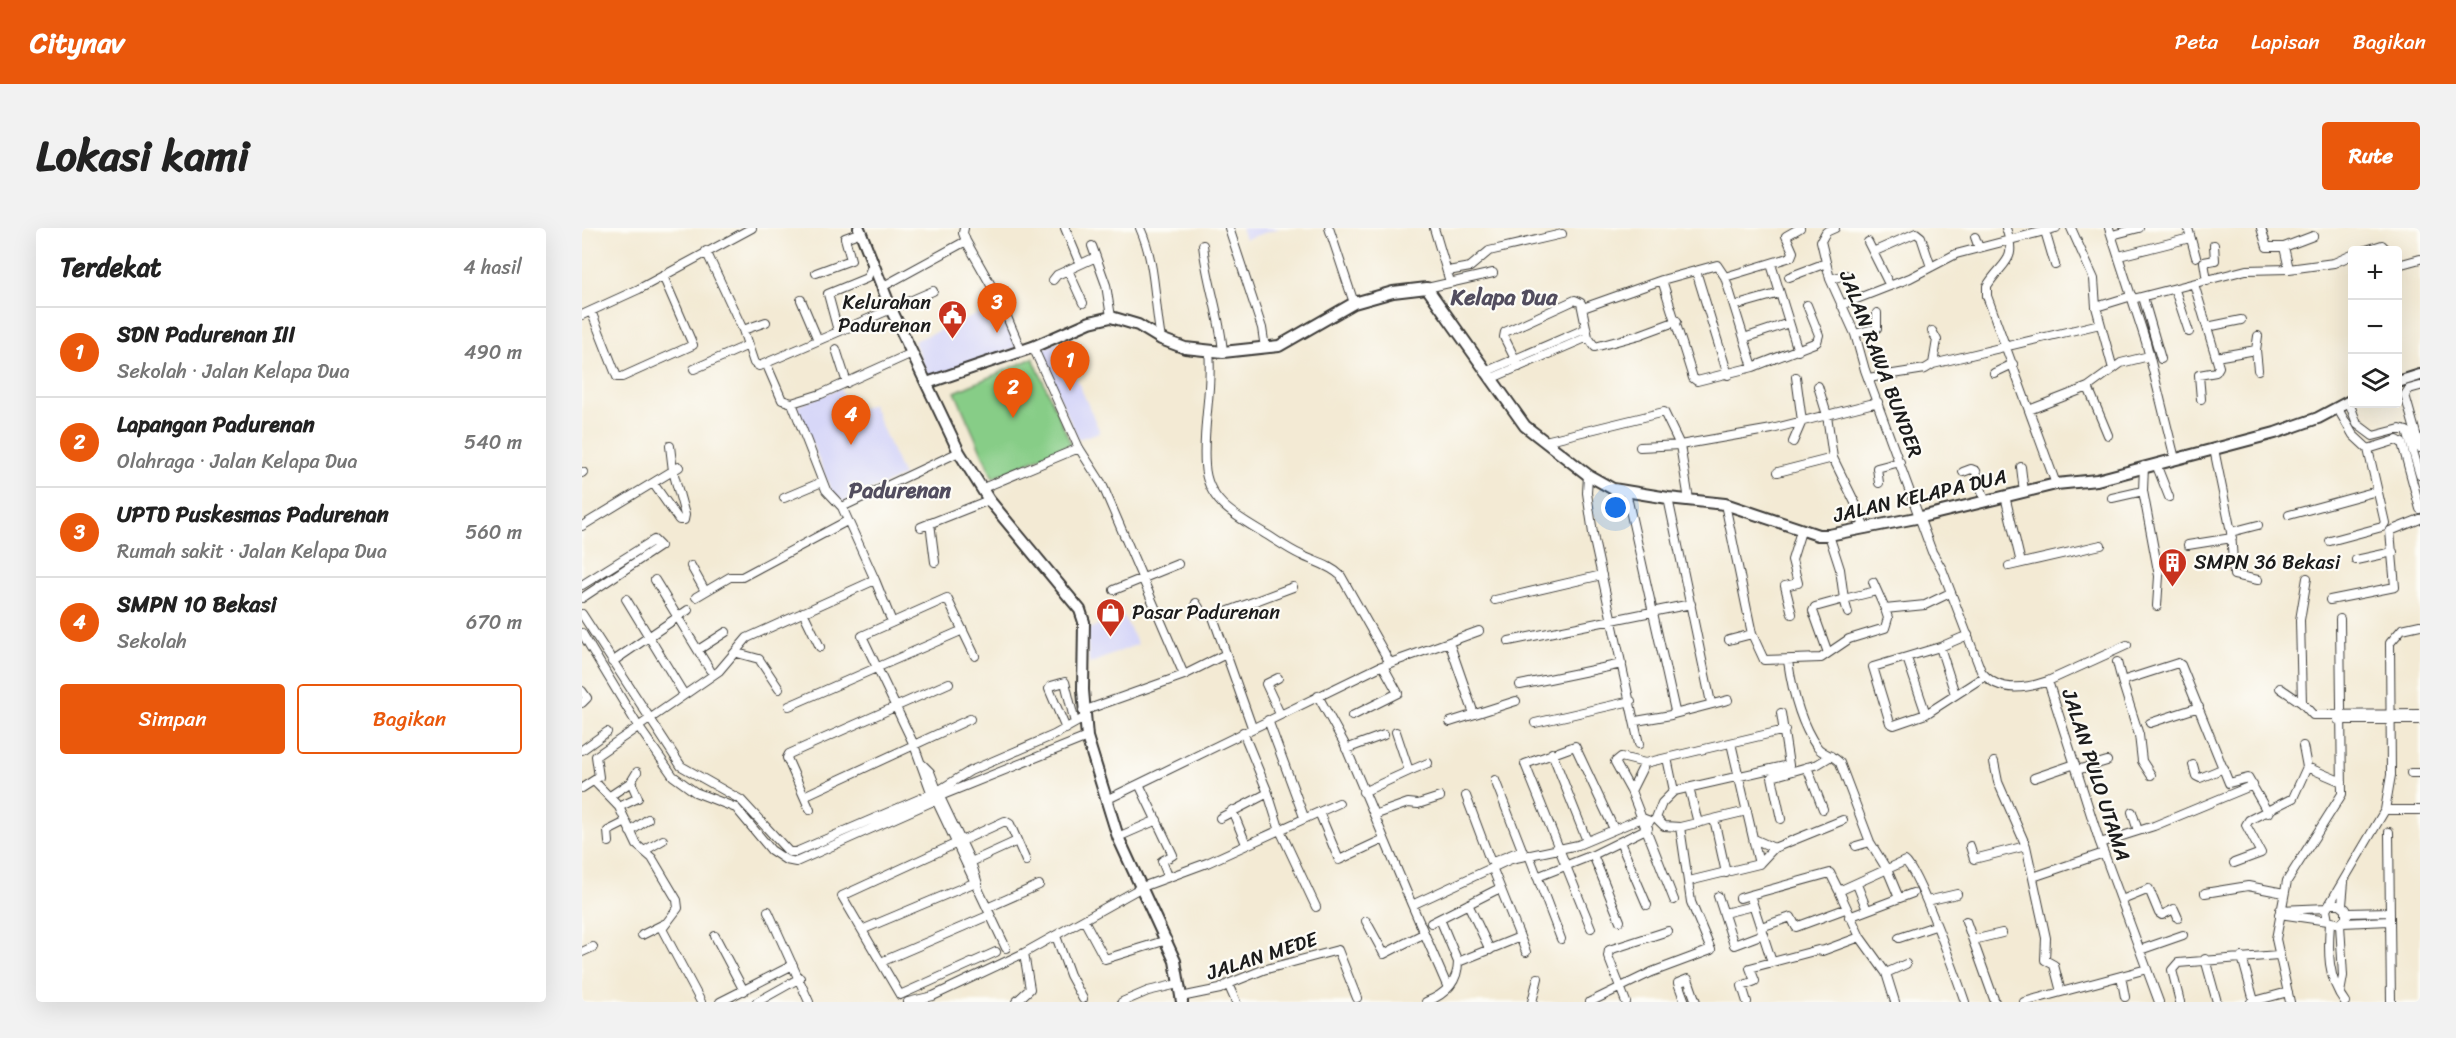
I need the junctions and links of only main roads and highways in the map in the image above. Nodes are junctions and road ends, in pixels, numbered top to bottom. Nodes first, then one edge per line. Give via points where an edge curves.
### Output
1 (860, 230) edge
2 (2420, 375) edge
3 (2402, 380) edge
4 (927, 383) junction
5 (2348, 402) edge
6 (1181, 1000) edge

1 - 4 main road via 891,309
2 - 3 main road
4 - 5 main road, JALAN KELAPA DUA via 1112,317 1185,348 1223,352 1279,346 1354,303 1427,288 1525,426 1588,475 1613,489 1725,504 1802,531 1829,535 2056,484 2097,480 2275,433
4 - 6 main road via 959,452 989,500 1080,610 1084,622 1079,716 1118,837 1167,940

